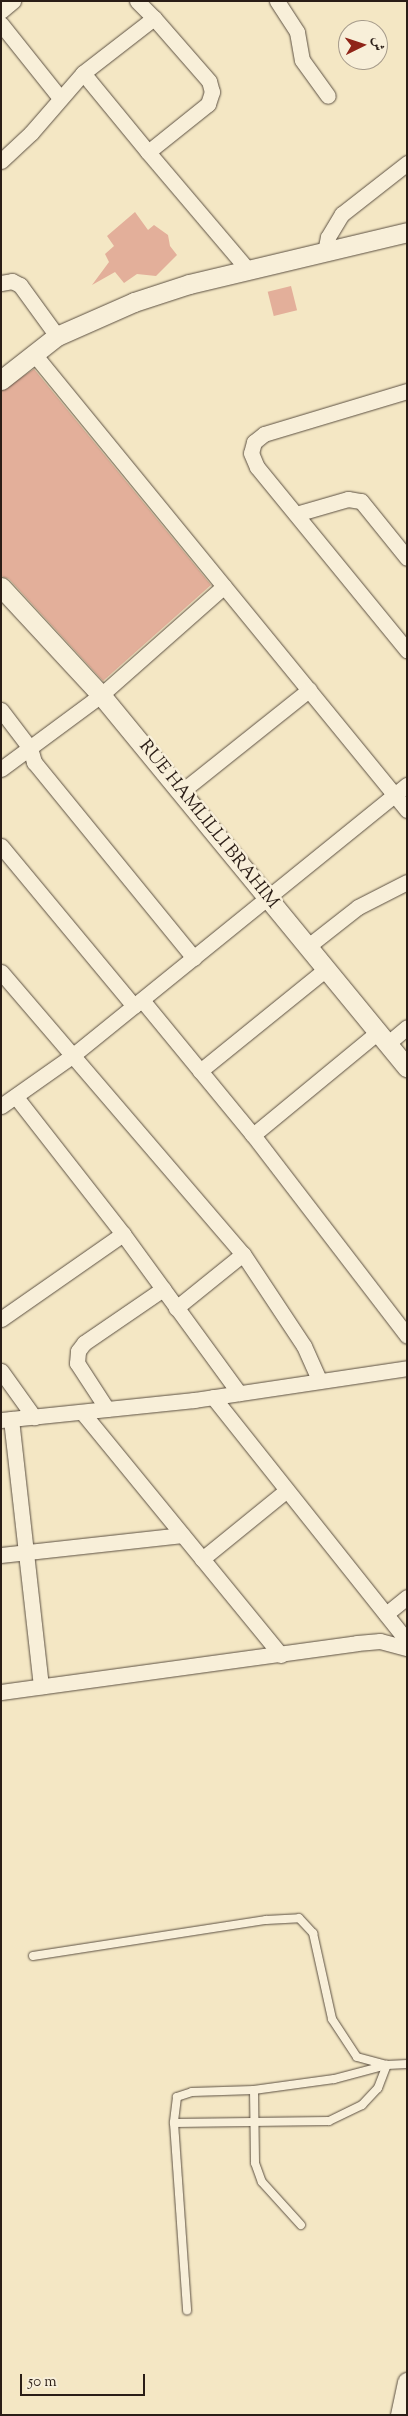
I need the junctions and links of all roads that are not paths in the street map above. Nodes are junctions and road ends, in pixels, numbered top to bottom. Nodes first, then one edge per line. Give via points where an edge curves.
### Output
1 (13, 1) edge
2 (137, 1) edge
3 (277, 1) edge
4 (1, 11) edge
5 (154, 18) junction
6 (1, 24) edge
7 (83, 74) junction
8 (328, 96) dead end
9 (60, 98) junction
10 (148, 152) junction
11 (1, 161) edge
12 (407, 163) edge
13 (407, 232) edge
14 (325, 252) junction
15 (248, 270) junction
16 (1, 283) edge
17 (57, 336) junction
18 (34, 354) junction
19 (1, 380) edge
20 (407, 391) edge
21 (296, 514) junction
22 (407, 558) edge
23 (224, 586) junction
24 (1, 587) edge
25 (407, 650) edge
26 (309, 690) junction
27 (101, 695) junction
28 (1, 710) edge
29 (30, 748) junction
30 (1, 769) edge
31 (407, 785) edge
32 (181, 792) junction
33 (395, 795) junction
34 (407, 810) edge
35 (1, 846) edge
36 (407, 882) edge
37 (268, 898) junction
38 (308, 947) junction
39 (194, 958) junction
40 (326, 969) junction
41 (1, 972) edge
42 (138, 1003) junction
43 (407, 1027) edge
44 (382, 1038) junction
45 (72, 1056) junction
46 (407, 1068) edge
47 (200, 1071) junction
48 (16, 1097) junction
49 (1, 1106) edge
50 (253, 1135) junction
51 (123, 1234) junction
52 (243, 1254) junction
53 (163, 1289) junction
54 (176, 1308) junction
55 (1, 1319) edge
56 (407, 1336) edge
57 (407, 1368) edge
58 (1, 1372) edge
59 (319, 1380) junction
60 (239, 1393) junction
61 (213, 1397) junction
62 (107, 1409) junction
63 (82, 1412) junction
64 (34, 1417) junction
65 (6, 1420) edge
66 (286, 1490) junction
67 (182, 1535) junction
68 (27, 1552) junction
69 (1, 1555) edge
70 (202, 1559) junction
71 (407, 1597) edge
72 (386, 1614) junction
73 (407, 1641) edge
74 (407, 1648) edge
75 (281, 1656) junction
76 (41, 1686) junction
77 (1, 1692) edge
78 (34, 1956) dead end
79 (407, 2064) edge
80 (386, 2065) junction
81 (254, 2090) junction
82 (174, 2123) junction
83 (255, 2124) junction
84 (301, 2225) dead end
85 (187, 2311) dead end
86 (407, 2382) edge
87 (400, 2415) edge

1 - 4 street
2 - 5 street
3 - 8 street via 297,32 302,60
5 - 7 street
5 - 10 street via 209,81 212,92 208,104
6 - 9 street
7 - 9 street
7 - 10 street
9 - 11 street via 31,133
10 - 15 street
12 - 14 street via 342,214 328,237
13 - 14 street
14 - 15 street
15 - 17 street via 134,302
16 - 17 street via 12,281 20,286
17 - 18 street
18 - 19 street
18 - 23 street
20 - 21 street via 264,434 254,442 251,453 257,468
21 - 22 street via 348,499 361,501
21 - 25 street
23 - 26 street
23 - 27 street
24 - 27 street, RUE HAMLILLI BRAHIM
26 - 32 street
26 - 33 street
27 - 29 street
27 - 32 street, RUE HAMLILLI BRAHIM
28 - 29 street
29 - 30 street
29 - 39 street via 34,762
31 - 33 street
32 - 37 street, RUE HAMLILLI BRAHIM
33 - 34 street
33 - 37 street
35 - 42 street
36 - 38 street via 358,907
37 - 38 street, RUE HAMLILLI BRAHIM
37 - 39 street
38 - 40 street, RUE HAMLILLI BRAHIM
39 - 42 street
40 - 44 street, RUE HAMLILLI BRAHIM
40 - 47 street
41 - 45 street
42 - 45 street
42 - 47 street
43 - 44 street
44 - 46 street, RUE HAMLILLI BRAHIM
44 - 50 street
45 - 48 street
45 - 52 street
47 - 50 street
48 - 49 street
48 - 51 street
50 - 56 street
51 - 53 street
51 - 55 street
52 - 54 street
52 - 59 street via 304,1346
53 - 54 street
53 - 62 street via 84,1343 78,1352 77,1363
54 - 60 street
57 - 59 street
58 - 64 street
59 - 60 street
60 - 61 street
61 - 62 street
61 - 66 street
62 - 63 street
63 - 64 street
63 - 67 street
64 - 65 street
65 - 68 street
66 - 70 street
66 - 72 street
67 - 68 street
67 - 70 street
68 - 69 street
68 - 76 street
70 - 75 street
71 - 72 street
72 - 73 street
74 - 75 street via 380,1641
75 - 76 street
76 - 77 street
78 - 80 lane via 266,1920 299,1918 312,1933 332,2020 357,2057
79 - 80 lane
80 - 81 lane via 334,2079
80 - 83 lane via 378,2088 362,2105 329,2121
81 - 82 lane via 192,2092 177,2097
81 - 83 lane
82 - 83 lane
82 - 85 lane
83 - 84 lane via 255,2163 262,2182
86 - 87 street

